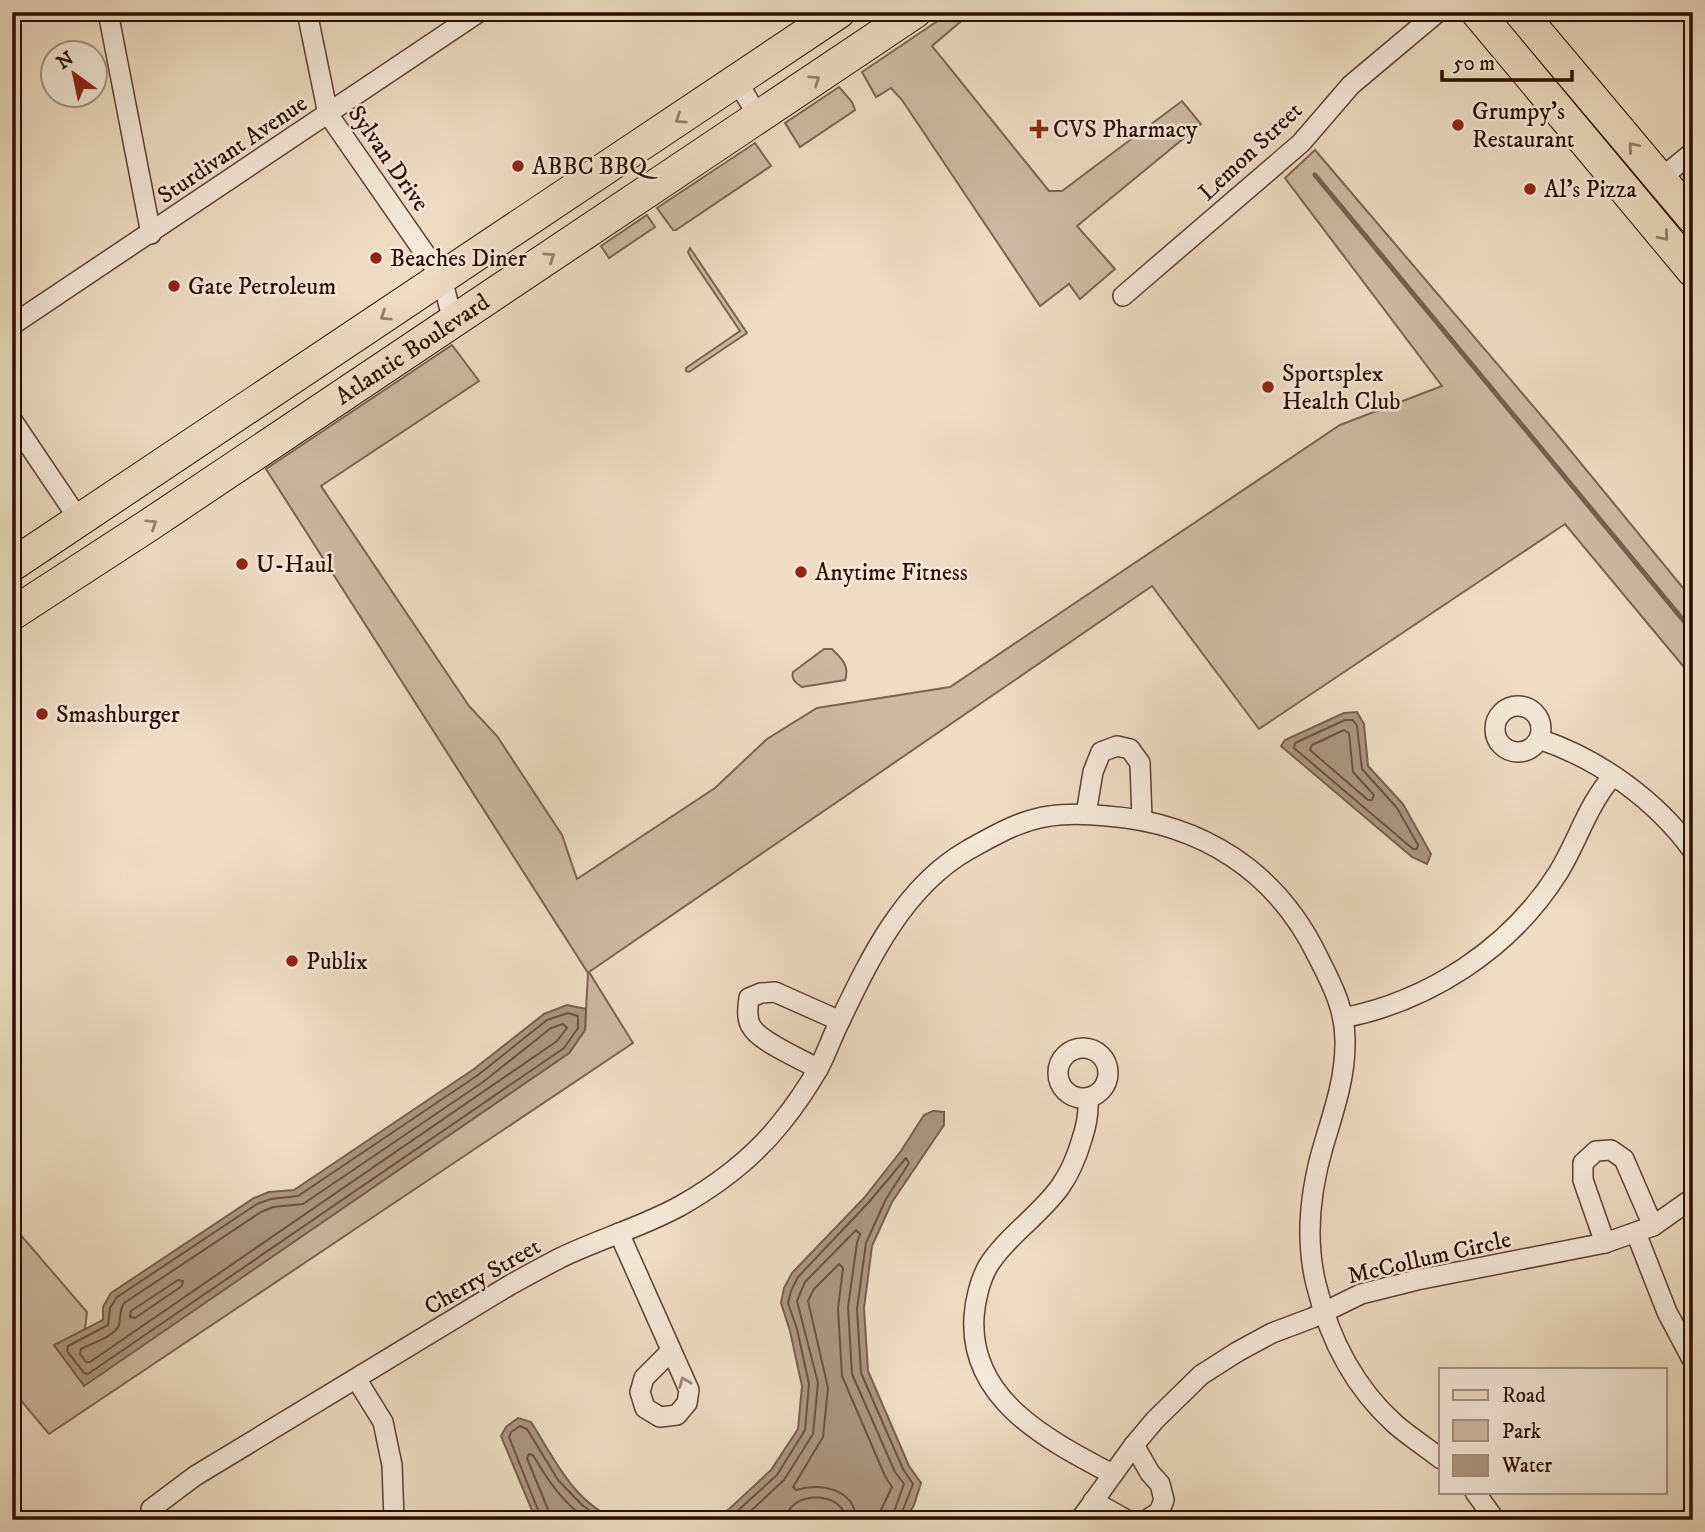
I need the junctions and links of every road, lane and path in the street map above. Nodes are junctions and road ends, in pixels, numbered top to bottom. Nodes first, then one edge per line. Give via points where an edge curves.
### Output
1 (108, 12) edge
2 (307, 12) edge
3 (480, 12) edge
4 (839, 12) edge
5 (915, 12) edge
6 (1438, 12) edge
7 (1477, 12) edge
8 (1500, 12) edge
9 (1520, 12) edge
10 (1564, 64) junction
11 (737, 81) junction
12 (328, 114) junction
13 (759, 118) junction
14 (1693, 152) edge
15 (1660, 179) junction
16 (1634, 201) junction
17 (1693, 218) edge
18 (151, 234) junction
19 (1693, 271) edge
20 (442, 278) junction
21 (1124, 296) dead end
22 (453, 322) junction
23 (12, 325) edge
24 (12, 420) edge
25 (186, 450) junction
26 (80, 521) junction
27 (101, 557) junction
28 (12, 565) edge
29 (12, 612) edge
30 (1539, 739) dead end
31 (1613, 776) junction
32 (1086, 814) junction
33 (1142, 818) junction
34 (1693, 851) edge
35 (1343, 1018) junction
36 (840, 1021) junction
37 (818, 1069) junction
38 (1087, 1098) dead end
39 (1693, 1198) edge
40 (1644, 1230) junction
41 (618, 1233) junction
42 (1605, 1244) junction
43 (1325, 1311) junction
44 (671, 1351) dead end
45 (1693, 1361) edge
46 (357, 1380) junction
47 (1134, 1445) junction
48 (1439, 1457) edge
49 (1112, 1474) junction
50 (1476, 1494) edge
51 (1093, 1501) junction
52 (151, 1509) dead end
53 (394, 1520) edge
54 (1080, 1520) edge
55 (1127, 1520) edge
56 (1146, 1520) edge
57 (1495, 1520) edge

1 - 18 street
2 - 12 street, Sylvan Drive
3 - 12 street, Sturdivant Avenue
4 - 11 main road, Atlantic Boulevard
13 -> 5 main road, Atlantic Boulevard
6 - 21 street, Lemon Street via 1351,85 1301,143
7 - 16 main road
8 - 10 main road via 1549,67
9 - 10 main road
15 -> 10 main road
11 - 13 street
11 -> 20 main road, Atlantic Boulevard
12 - 18 street, Sturdivant Avenue
12 - 20 street, Sylvan Drive
22 -> 13 main road, Atlantic Boulevard
14 - 15 street
15 - 16 main road
15 - 17 main road
16 -> 19 main road
18 - 23 street, Sturdivant Avenue
20 - 22 street, Sylvan Drive
20 -> 25 main road, Atlantic Boulevard
27 -> 22 main road, Atlantic Boulevard
24 - 26 street
25 - 26 main road, Atlantic Boulevard
25 - 27 main road via 184,464 110,519 102,535
26 - 28 main road, Atlantic Boulevard
26 - 29 main road via 81,547
27 - 29 main road, Atlantic Boulevard
30 - 31 street
31 - 34 street via 1648,802
31 - 35 street via 1590,807 1558,873 1509,932 1471,964 1429,989
32 - 33 street, Cherry Street
32 - 33 street via 1101,752 1117,746 1130,749 1140,763
32 - 36 street, Cherry Street via 1048,816 1004,830 956,857 918,889 880,943
33 - 35 street, Cherry Street via 1183,830 1245,864 1275,892 1314,948
35 - 43 street, Cherry Street via 1340,1090 1315,1177 1310,1220 1309,1242
36 - 37 street, Cherry Street
36 - 37 street via 775,992 750,998 750,1026
37 - 41 street, Cherry Street via 780,1125 733,1171 678,1207
38 - 49 street via 1090,1116 1078,1154 1059,1188 987,1267 975,1304 973,1335 980,1367 1007,1406 1062,1447
39 - 40 street, McCollum Circle
40 - 42 street, McCollum Circle
40 - 42 street via 1624,1159 1611,1150 1596,1152 1583,1163 1583,1180
40 - 45 street via 1667,1312
41 - 44 street
41 - 46 street, Cherry Street via 510,1285
42 - 43 street, McCollum Circle via 1417,1280 1361,1294
43 - 47 street, McCollum Circle via 1272,1333 1201,1375
43 - 48 street, Cherry Street via 1357,1383 1395,1423
46 - 52 street, Cherry Street via 195,1476
46 - 53 street via 383,1422 392,1465
47 - 49 street, McCollum Circle
47 - 56 street via 1160,1484 1164,1500 1159,1512
49 - 51 street, McCollum Circle
50 - 57 street
51 - 54 street, McCollum Circle
51 - 55 street

